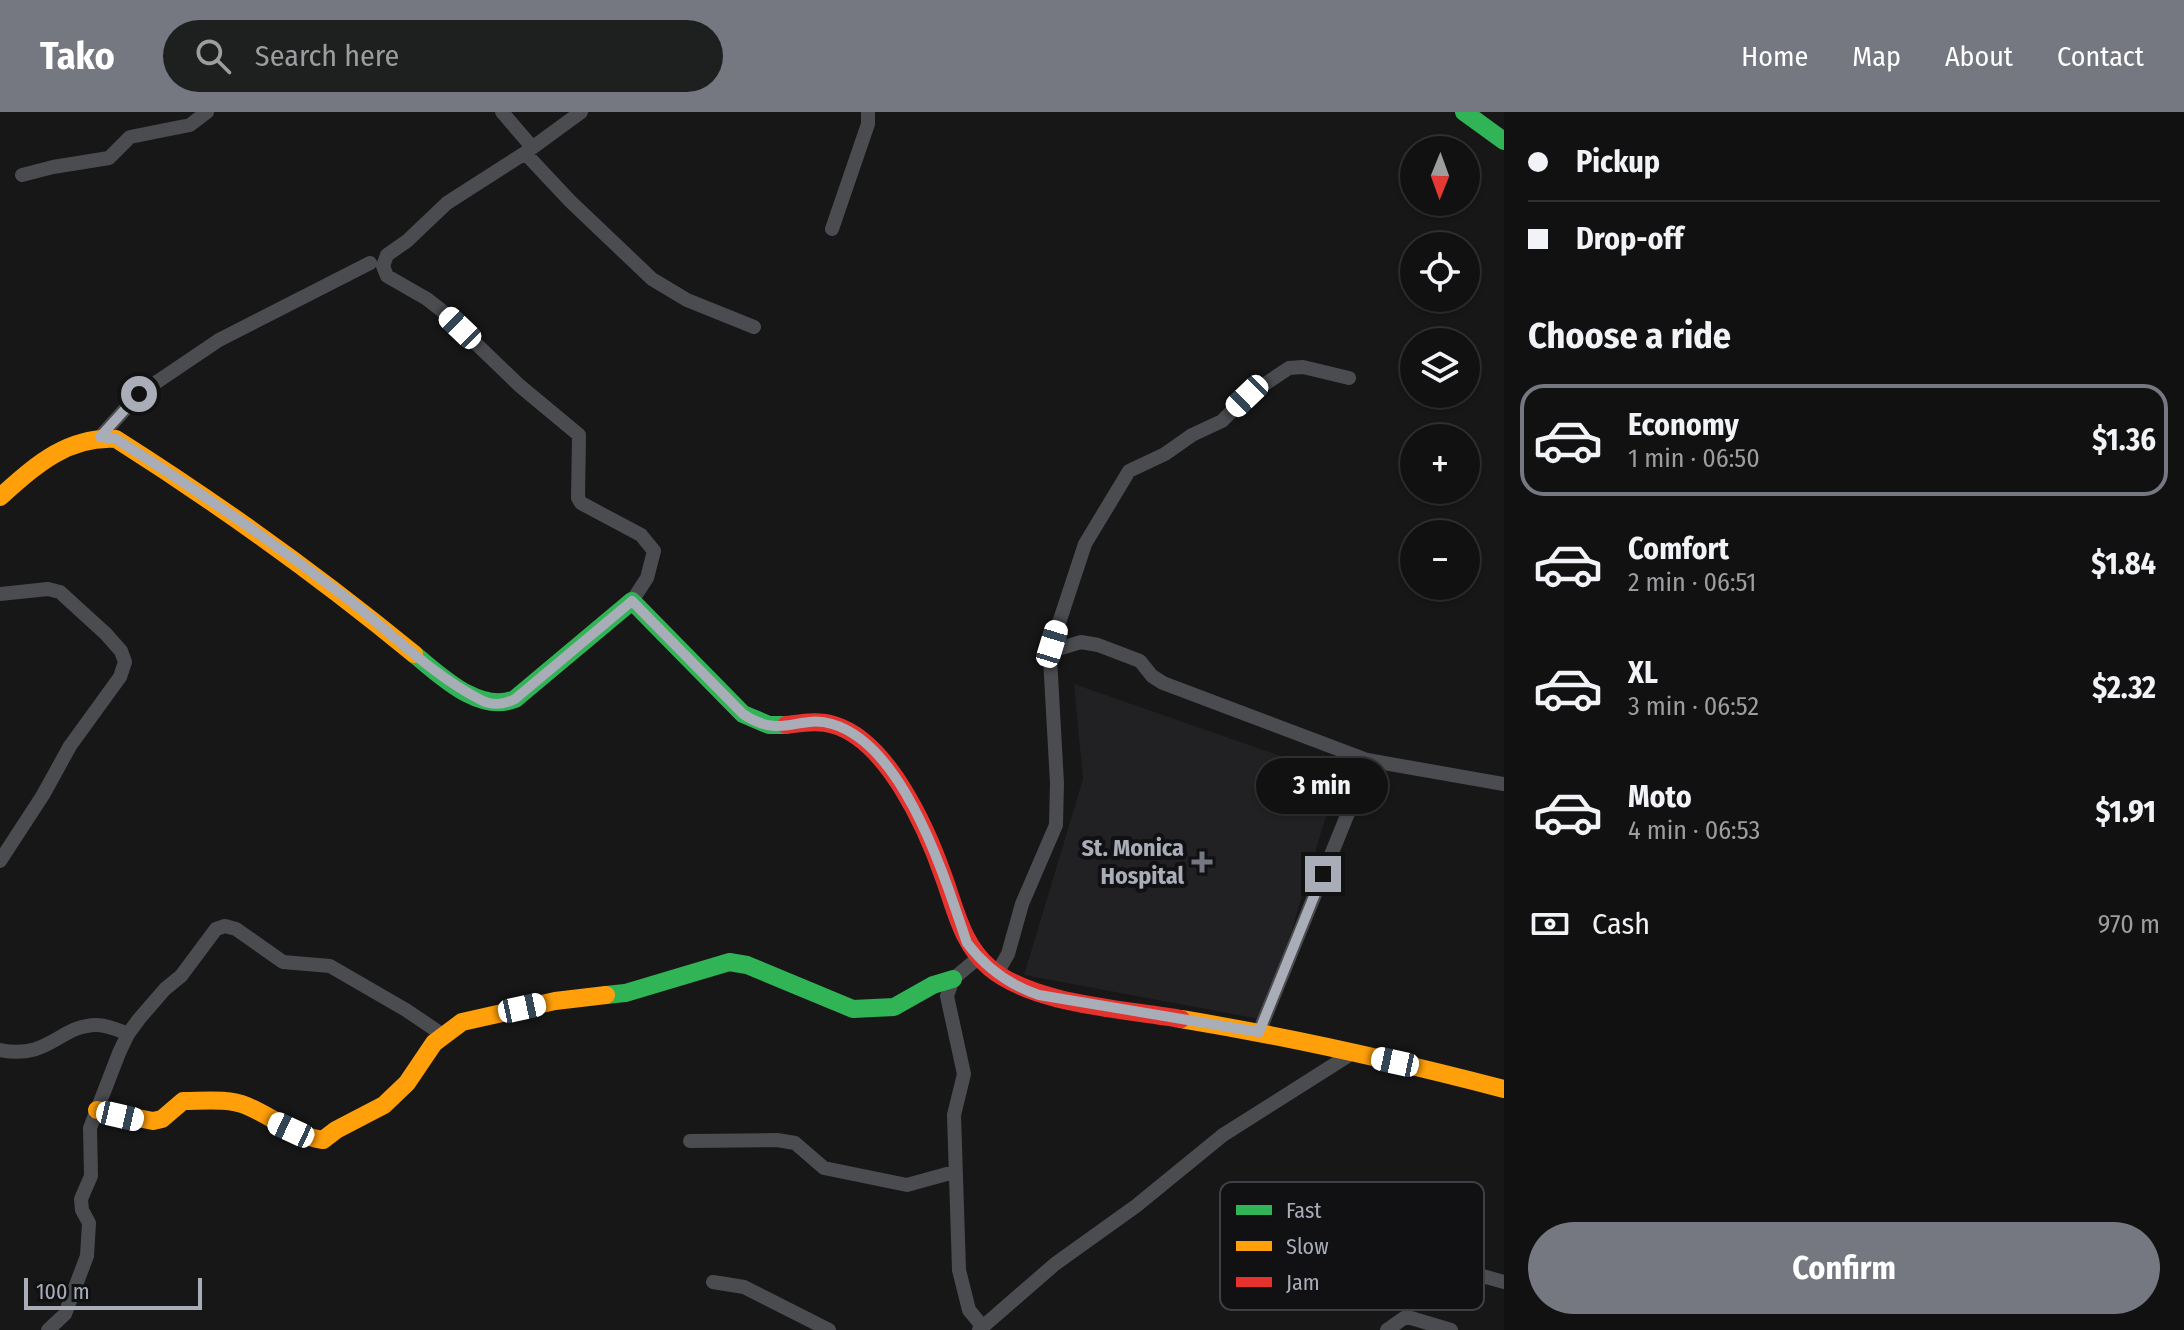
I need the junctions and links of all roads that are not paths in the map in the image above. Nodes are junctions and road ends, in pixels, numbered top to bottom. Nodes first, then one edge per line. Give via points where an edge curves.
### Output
1 (207, 112) edge
2 (502, 112) edge
3 (581, 112) edge
4 (868, 112) edge
5 (1464, 112) edge
6 (1504, 141) edge
7 (529, 150) junction
8 (22, 175) dead end
9 (832, 229) dead end
10 (370, 263) dead end
11 (754, 327) dead end
12 (1349, 378) dead end
13 (100, 437) junction
14 (1, 495) edge
15 (0, 594) edge
16 (632, 601) junction
17 (1051, 651) junction
18 (1367, 760) junction
19 (1504, 784) edge
20 (0, 861) edge
21 (978, 958) junction
22 (997, 973) junction
23 (953, 979) junction
24 (1259, 1032) junction
25 (128, 1034) junction
26 (443, 1035) junction
27 (0, 1050) edge
28 (1354, 1052) junction
29 (1504, 1089) edge
30 (97, 1110) junction
31 (690, 1141) dead end
32 (954, 1172) junction
33 (1484, 1276) edge
34 (713, 1282) dead end
35 (1504, 1282) edge
36 (987, 1327) edge
37 (48, 1330) edge
38 (829, 1330) edge
39 (1387, 1330) edge
40 (1451, 1330) edge

1 - 8 street via 190,125 130,137 109,158
2 - 7 street
3 - 7 street
4 - 9 street
5 - 6 street
7 - 11 street via 570,201 652,279 687,300
7 - 16 street via 428,219 387,255 384,271 441,310 575,430 581,503 641,535 654,551 647,578
10 - 13 street via 219,340 139,394
12 - 17 street via 1289,368 1247,396 1222,421 1129,471 1078,561
13 - 14 street via 73,442
13 - 16 street via 116,439 245,524 454,684 486,702 515,699
15 - 20 street via 60,592 106,634 125,662
16 - 21 street via 752,720 781,728 830,723 849,730 881,759 924,827 967,943
17 - 18 street via 1081,642 1098,645 1140,661 1163,683
17 - 22 street via 1056,825
18 - 19 street
18 - 24 street
21 - 22 street
21 - 23 street
22 - 24 street via 1039,995
23 - 26 street via 932,983 901,1005 853,1009 729,962 625,993 469,1019
23 - 32 street via 948,1009 964,1074 954,1115
24 - 28 street
25 - 26 street via 181,976 211,933 225,926 283,962 330,966
25 - 27 street via 94,1025 37,1050
25 - 30 street
26 - 30 street via 384,1105 323,1140 244,1105 219,1101 183,1101 153,1121
28 - 29 street
28 - 36 street via 1223,1135 1055,1264
30 - 37 street via 89,1139 91,1176 81,1199 89,1223 87,1256 65,1314
31 - 32 street via 795,1143 824,1168 907,1185
32 - 36 street via 961,1281 969,1310
33 - 35 street
34 - 38 street via 744,1287
39 - 40 street via 1411,1318

